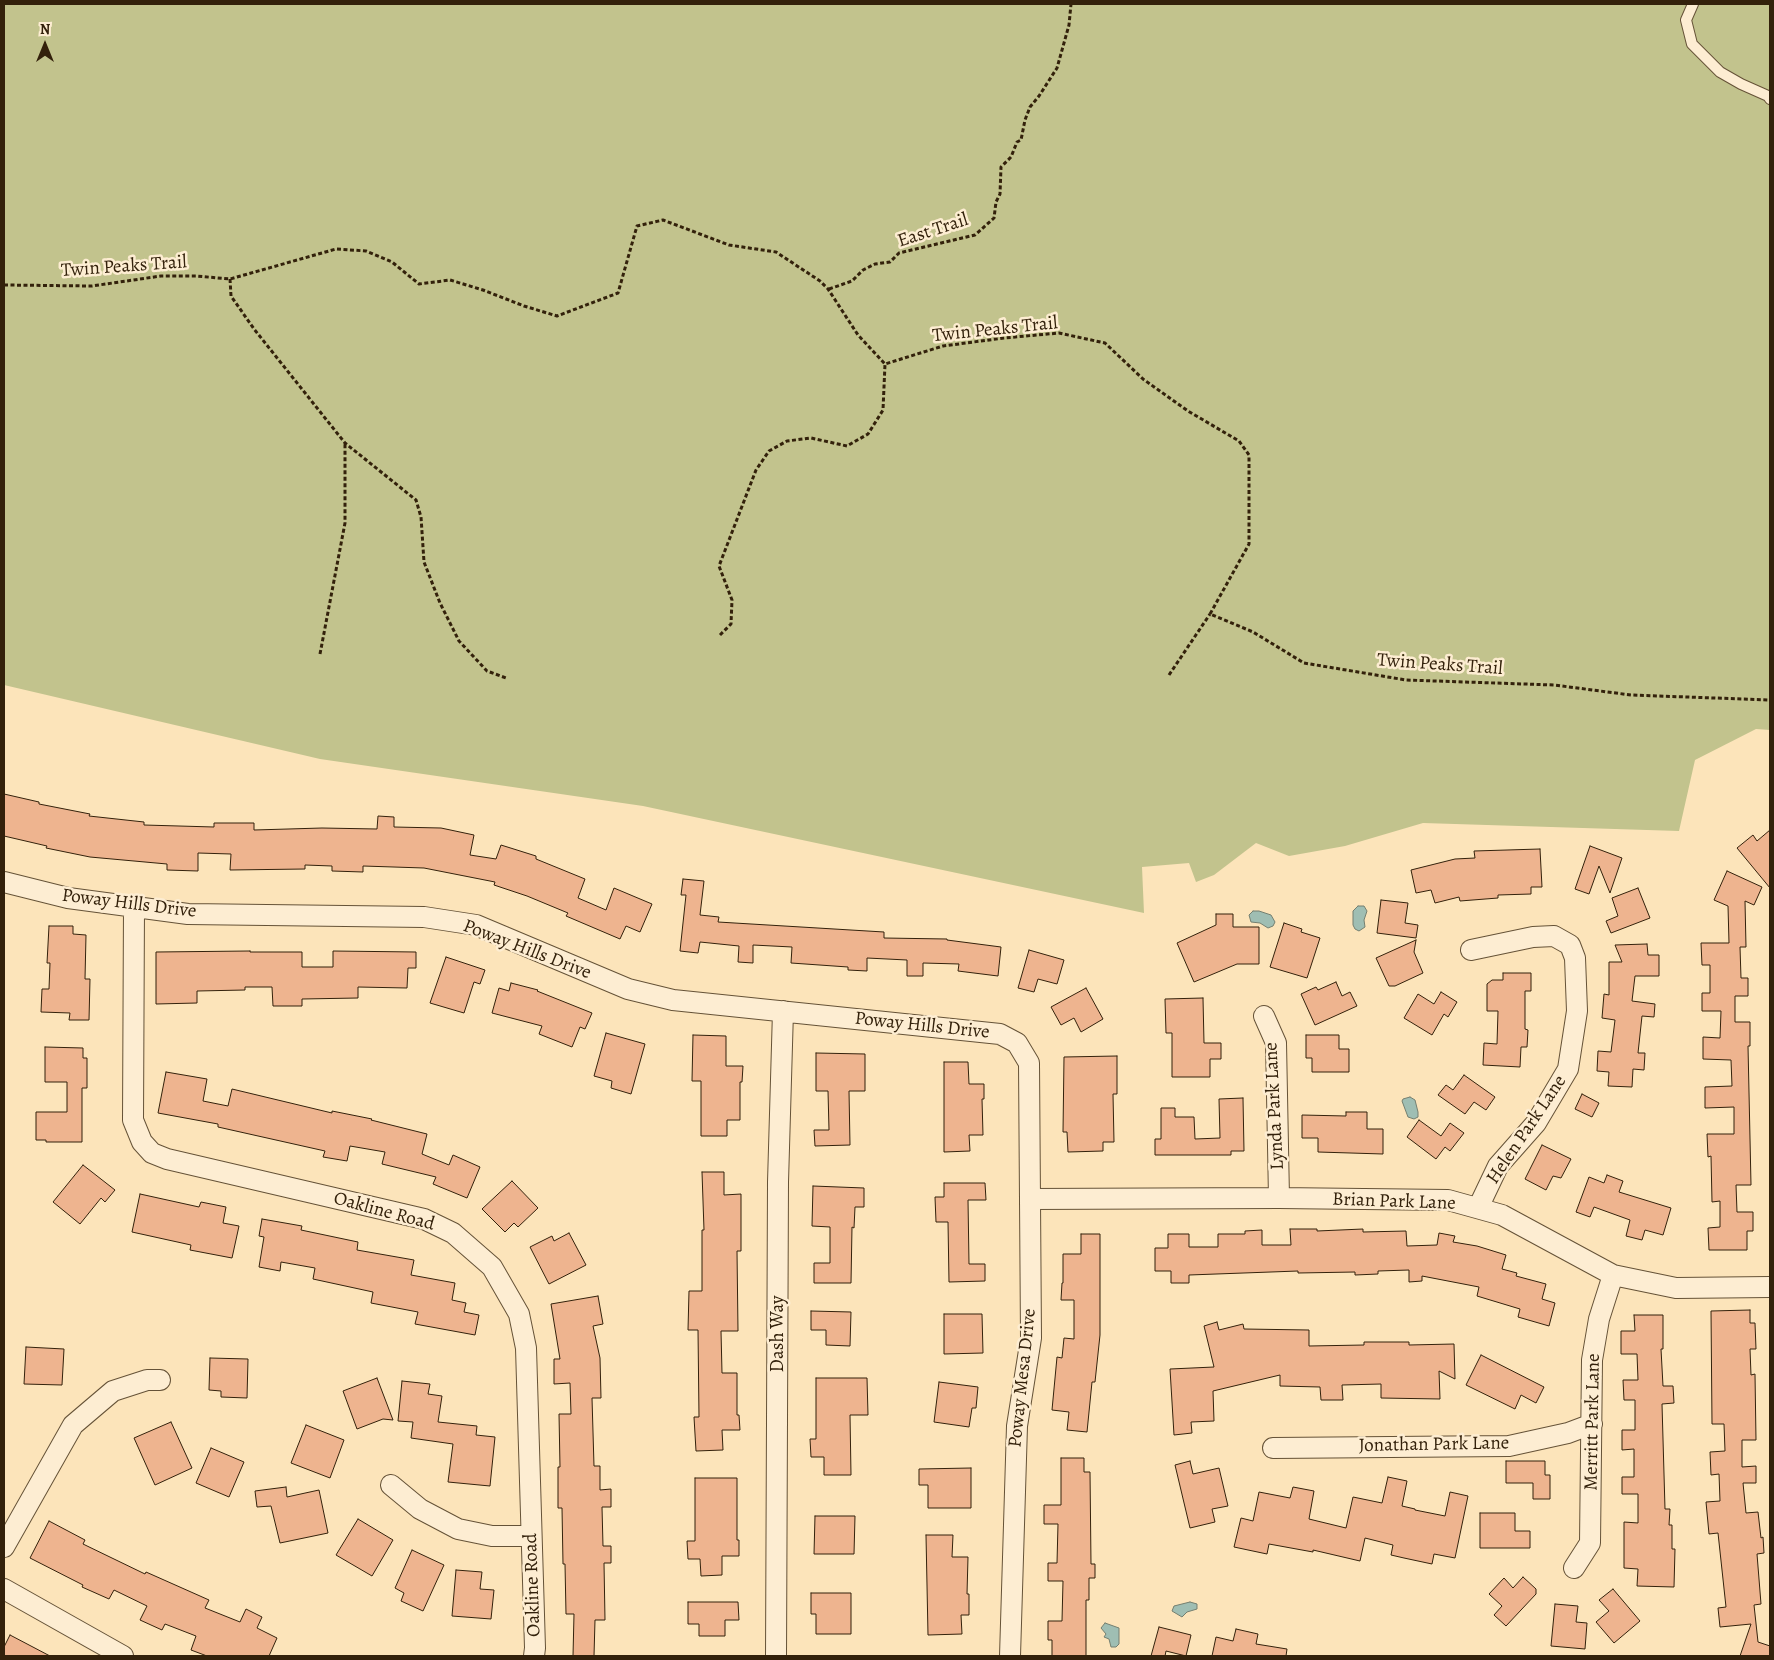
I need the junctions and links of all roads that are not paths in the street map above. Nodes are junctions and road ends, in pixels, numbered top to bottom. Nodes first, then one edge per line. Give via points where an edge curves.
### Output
1 (1693, 4) edge
2 (1770, 98) edge
3 (4, 882) edge
4 (134, 907) junction
5 (1471, 950) dead end
6 (783, 1011) junction
7 (1264, 1016) dead end
8 (1016, 1043) joint
9 (1279, 1198) junction
10 (1031, 1199) junction
11 (1478, 1208) junction
12 (1613, 1275) junction
13 (1770, 1287) edge
14 (160, 1380) dead end
15 (1592, 1424) junction
16 (1274, 1448) dead end
17 (391, 1485) dead end
18 (531, 1536) junction
19 (4, 1546) edge
20 (1574, 1568) dead end
21 (4, 1589) edge
22 (123, 1656) edge
23 (534, 1656) edge
24 (776, 1656) edge
25 (1010, 1656) edge

1 - 2 lane via 1686,20 1692,44 1720,72
3 - 4 street, Poway Hills Drive via 68,898
4 - 6 street, Poway Hills Drive via 188,914 424,917 476,926 628,989 673,1000
4 - 18 street, Oakline Road via 133,1120 142,1142 152,1153 167,1159 424,1218 452,1232 492,1267 519,1314 526,1348
5 - 11 street, Helen Park Lane via 1554,936 1570,945 1575,958 1577,1011 1568,1069 1536,1123 1498,1166
6 - 8 street, Poway Hills Drive via 1000,1034
6 - 24 street, Dash Way via 778,1192
7 - 9 street, Lynda Park Lane via 1276,1043
8 - 10 street, Poway Mesa Drive via 1029,1063
9 - 10 street, Brian Park Lane
9 - 11 street, Brian Park Lane via 1448,1200
10 - 25 street, Poway Mesa Drive via 1031,1338 1016,1426
11 - 12 street, Brian Park Lane via 1502,1216
12 - 13 street, Brian Park Lane via 1676,1288
12 - 15 street, Merritt Park Lane via 1599,1319 1592,1360
14 - 19 street via 147,1380 113,1391 73,1425
15 - 16 street, Jonathan Park Lane via 1568,1433 1509,1446
15 - 20 street, Merritt Park Lane via 1590,1543
17 - 18 street via 420,1509 458,1529 492,1536
18 - 23 street, Oakline Road
21 - 22 street

